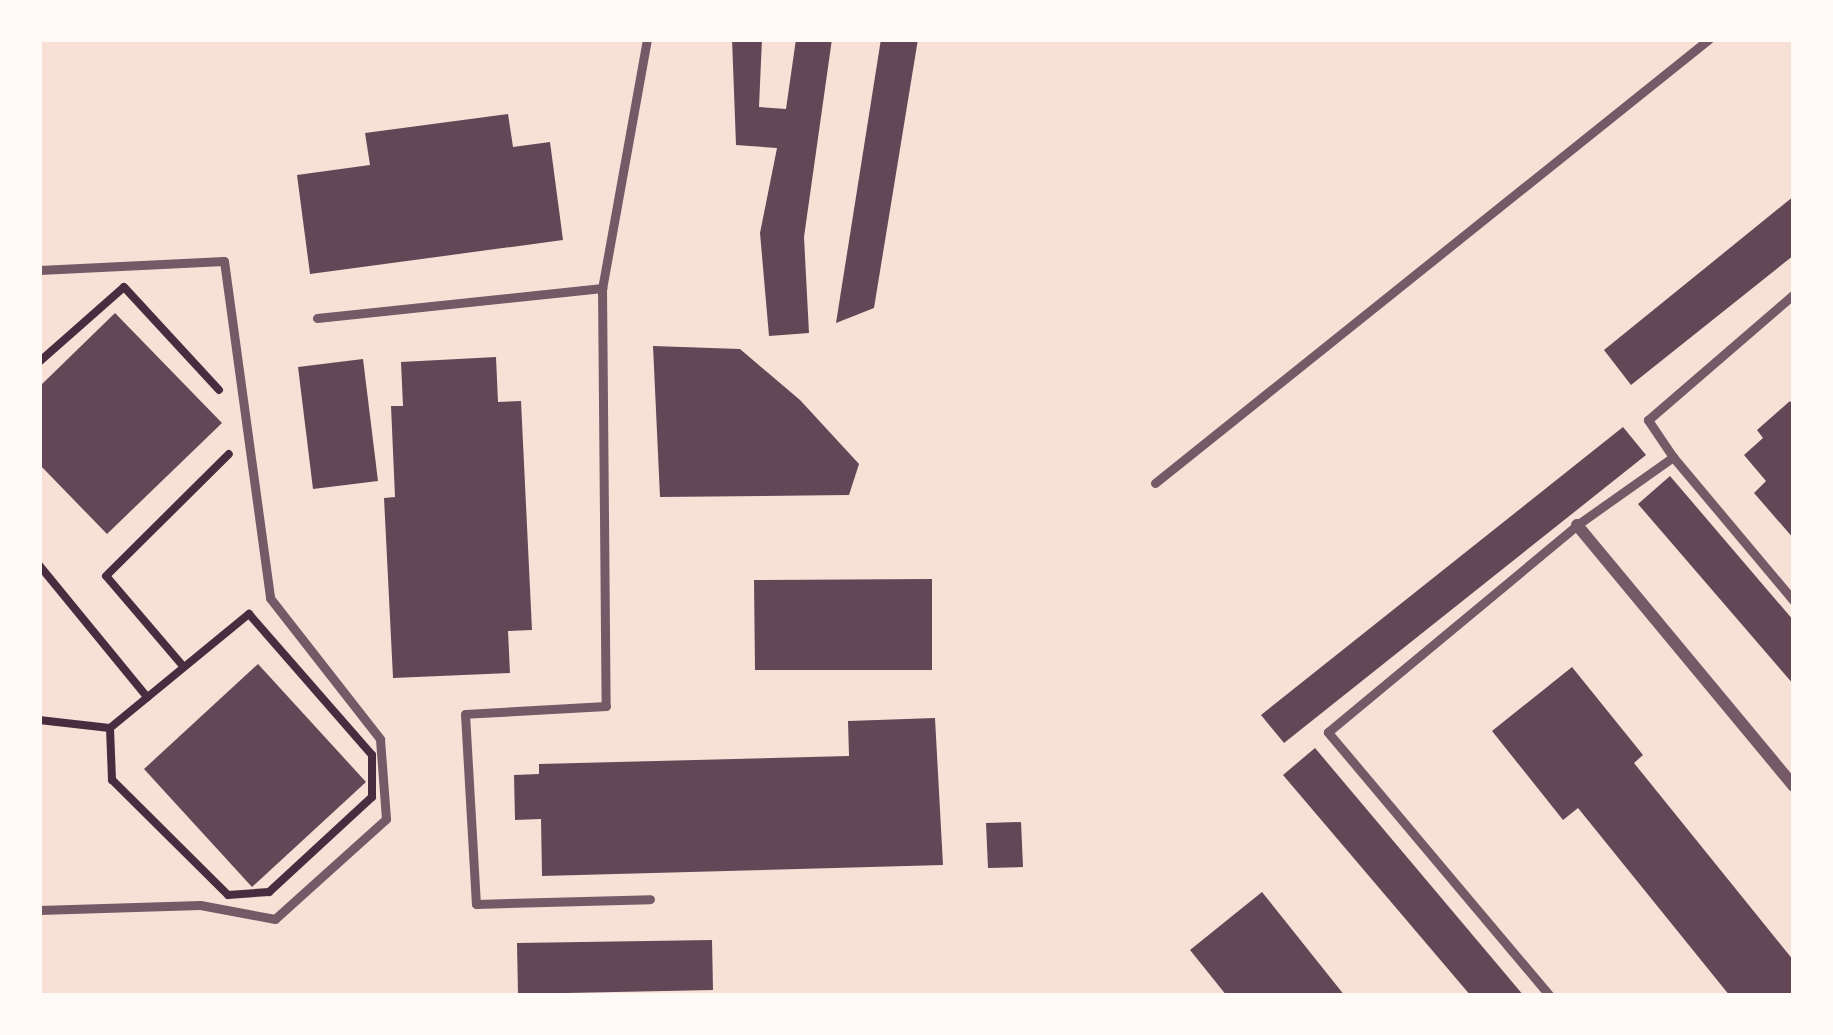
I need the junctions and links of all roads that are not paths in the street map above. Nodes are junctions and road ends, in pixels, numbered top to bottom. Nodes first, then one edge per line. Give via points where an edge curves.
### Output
1 (647, 39) edge
2 (1708, 39) edge
3 (39, 271) edge
4 (602, 288) junction
5 (1794, 294) edge
6 (317, 318) dead end
7 (1673, 457) junction
8 (1155, 483) dead end
9 (1577, 525) junction
10 (1794, 601) edge
11 (1794, 786) edge
12 (650, 898) dead end
13 (39, 910) edge
14 (1550, 996) edge

1 - 4 lane
2 - 8 lane
3 - 13 lane via 224,261 271,598 380,739 386,819 275,919 200,905
4 - 6 lane
4 - 12 lane via 606,706 465,714 476,904
5 - 7 lane via 1648,419
7 - 9 lane
7 - 10 lane
9 - 11 street
9 - 14 lane via 1328,732

